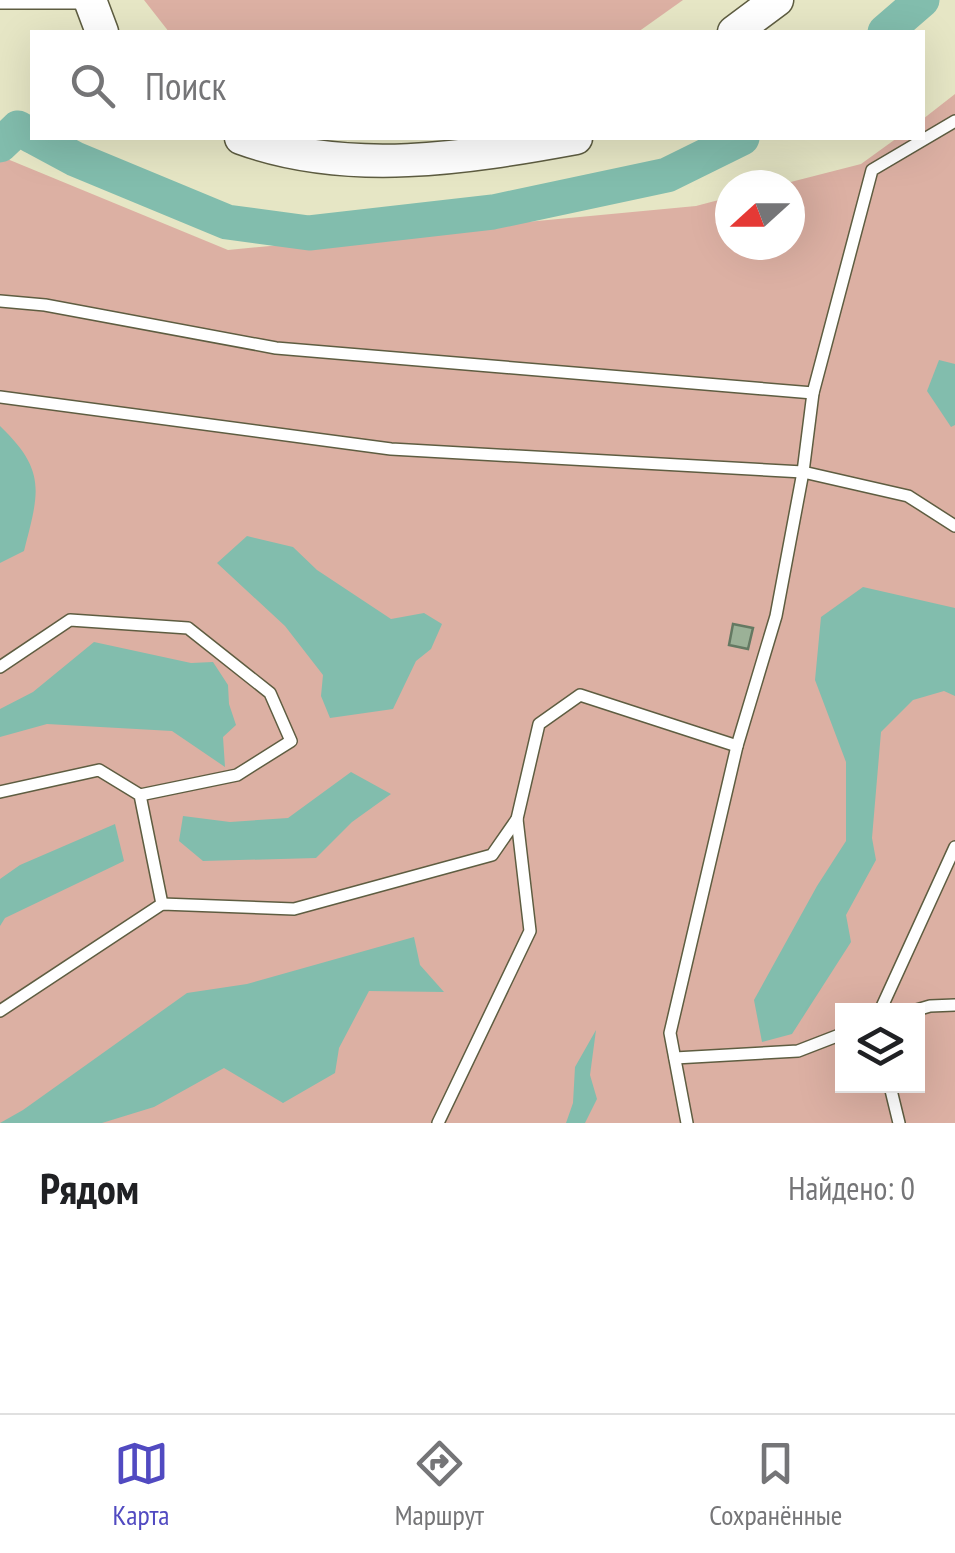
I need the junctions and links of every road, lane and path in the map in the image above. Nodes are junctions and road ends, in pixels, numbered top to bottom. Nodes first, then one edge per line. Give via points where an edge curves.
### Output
1 (777, 0) edge
2 (0, 3) edge
3 (94, 12) edge
4 (737, 30) edge
5 (955, 121) edge
6 (925, 139) edge
7 (247, 140) edge
8 (565, 140) edge
9 (923, 140) edge
10 (0, 301) edge
11 (813, 393) junction
12 (0, 397) edge
13 (803, 472) junction
14 (955, 526) edge
15 (0, 668) edge
16 (737, 746) junction
17 (0, 792) edge
18 (140, 795) junction
19 (517, 820) junction
20 (955, 848) edge
21 (162, 904) junction
22 (883, 1003) edge
23 (955, 1006) edge
24 (925, 1007) edge
25 (0, 1011) edge
26 (835, 1037) edge
27 (675, 1058) junction
28 (892, 1093) edge
29 (438, 1123) edge
30 (687, 1123) edge
31 (899, 1123) edge

1 - 4 street
2 - 3 lane
5 - 6 lane
7 - 8 street via 281,152 397,162
9 - 11 lane via 872,170
10 - 11 lane via 276,348
11 - 13 lane
12 - 13 lane via 391,449
13 - 14 lane via 908,496
13 - 16 lane via 776,616
15 - 18 lane via 70,620 188,628 270,693 291,741 237,774
16 - 19 lane via 580,695 540,724
16 - 27 lane via 670,1033
17 - 18 lane via 98,770
18 - 21 lane
19 - 21 lane via 492,854 294,909
19 - 29 lane via 530,931
20 - 22 lane
21 - 25 lane
23 - 24 lane
26 - 27 lane via 798,1052
27 - 30 lane
28 - 31 lane

